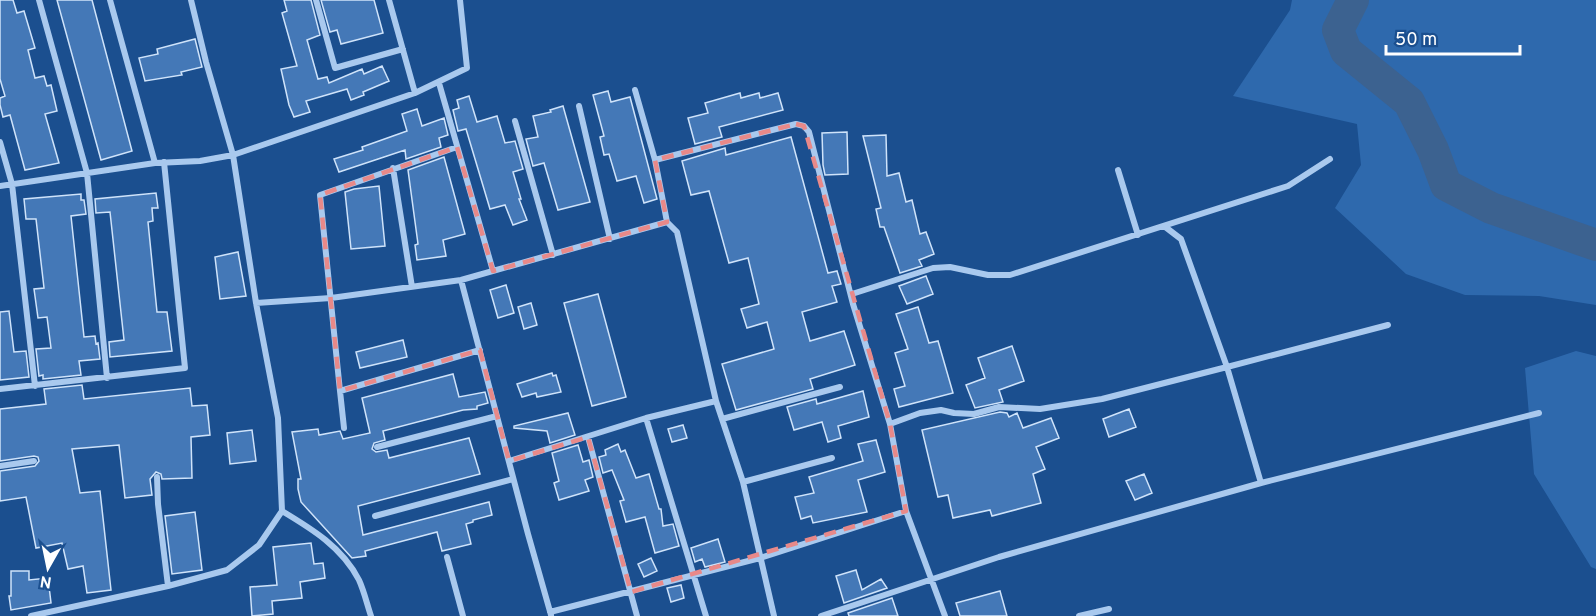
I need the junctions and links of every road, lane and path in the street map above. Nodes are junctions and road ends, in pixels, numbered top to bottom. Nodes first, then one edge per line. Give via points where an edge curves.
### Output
1 (39, 0) edge
2 (110, 0) edge
3 (191, 0) edge
4 (316, 0) edge
5 (389, 0) edge
6 (460, 0) edge
7 (403, 49) junction
8 (439, 83) junction
9 (635, 90) dead end
10 (415, 93) junction
11 (579, 106) dead end
12 (515, 121) dead end
13 (0, 142) edge
14 (457, 147) junction
15 (233, 155) junction
16 (1330, 159) dead end
17 (655, 160) junction
18 (164, 162) junction
19 (155, 163) junction
20 (393, 168) junction
21 (1118, 170) dead end
22 (87, 173) junction
23 (12, 184) junction
24 (0, 186) edge
25 (668, 222) junction
26 (1164, 226) junction
27 (1138, 235) junction
28 (610, 239) junction
29 (553, 255) junction
30 (493, 271) junction
31 (461, 280) junction
32 (412, 287) junction
33 (852, 294) junction
34 (331, 298) junction
35 (256, 303) junction
36 (1388, 325) dead end
37 (480, 350) junction
38 (1227, 367) junction
39 (107, 378) junction
40 (35, 386) junction
41 (840, 387) dead end
42 (0, 390) edge
43 (340, 391) junction
44 (716, 401) junction
45 (1539, 413) dead end
46 (497, 416) junction
47 (646, 418) junction
48 (722, 419) junction
49 (890, 424) junction
50 (344, 428) dead end
51 (588, 436) junction
52 (377, 447) dead end
53 (832, 458) dead end
54 (34, 461) dead end
55 (509, 461) junction
56 (0, 466) edge
57 (157, 477) dead end
58 (513, 479) junction
59 (743, 482) junction
60 (1261, 483) junction
61 (282, 511) junction
62 (906, 511) junction
63 (375, 516) dead end
64 (447, 557) dead end
65 (760, 558) junction
66 (693, 574) junction
67 (932, 578) junction
68 (168, 586) junction
69 (631, 592) junction
70 (1109, 609) dead end
71 (551, 614) edge
72 (31, 616) edge
73 (371, 616) edge
74 (463, 616) edge
75 (637, 616) edge
76 (706, 616) edge
77 (774, 616) edge
78 (821, 616) edge
79 (945, 616) edge
80 (1079, 616) edge

1 - 22 street
2 - 19 street
3 - 15 street
4 - 7 street via 335,68
5 - 7 street
6 - 8 street via 466,68
7 - 10 street
8 - 10 street
8 - 14 street
9 - 17 street
10 - 15 street
11 - 28 street
12 - 29 street
13 - 23 street
14 - 20 street
14 - 30 street
15 - 18 street
15 - 35 street
16 - 26 street via 1288,186
17 - 25 street
17 - 33 street via 796,124 804,126 809,132
18 - 19 street
18 - 39 street via 185,369
19 - 22 street
20 - 32 street
20 - 34 street via 320,195
21 - 27 street
22 - 23 street
22 - 39 street
23 - 24 street
23 - 40 street
25 - 28 street
25 - 44 street via 677,232
26 - 27 street
26 - 38 street via 1181,239
27 - 33 street via 1010,275 933,268
28 - 29 street
29 - 30 street
30 - 31 street
31 - 32 street
31 - 37 street
32 - 34 street
33 - 49 street
34 - 35 street
34 - 43 street
35 - 61 street via 278,418
36 - 38 street
37 - 43 street
37 - 46 street
38 - 49 street via 1102,399 1040,409 999,407 974,414 941,410
38 - 60 street
39 - 40 street
40 - 42 street
41 - 48 street
43 - 50 street
44 - 47 street
44 - 48 street
45 - 60 street
46 - 52 street
46 - 55 street
47 - 51 street
47 - 66 street
48 - 59 street
49 - 62 street
51 - 55 street
51 - 69 street
53 - 59 street
54 - 56 street
55 - 58 street
57 - 68 street
58 - 63 street
58 - 71 street
59 - 65 street
60 - 67 street
61 - 68 street via 259,545 227,570
61 - 73 street via 315,530 344,556 359,581
62 - 65 street
62 - 67 street
64 - 74 street
65 - 66 street
65 - 77 street
66 - 69 street
66 - 76 street
67 - 78 street
67 - 79 street
68 - 72 street
69 - 71 street
69 - 75 street
70 - 80 street

